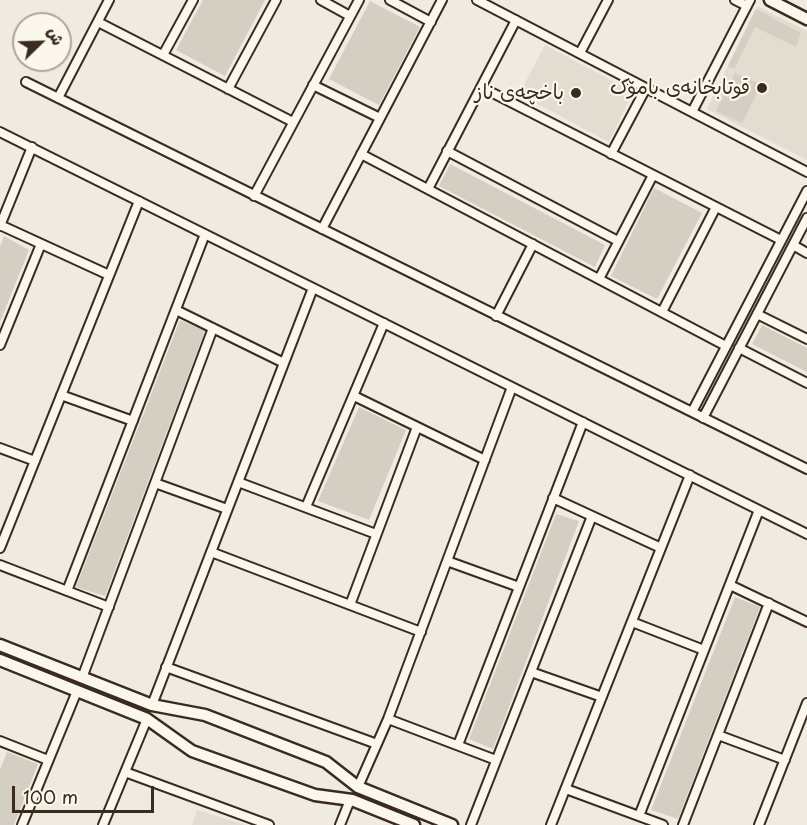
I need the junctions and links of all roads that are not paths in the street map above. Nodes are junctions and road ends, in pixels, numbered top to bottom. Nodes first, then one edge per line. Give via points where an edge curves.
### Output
1 (109, 0) edge
2 (193, 0) edge
3 (276, 0) edge
4 (321, 0) edge
5 (359, 0) edge
6 (390, 0) edge
7 (442, 0) edge
8 (477, 0) edge
9 (608, 0) edge
10 (735, 0) edge
11 (770, 0) edge
12 (748, 3) edge
13 (350, 16) junction
14 (807, 19) edge
15 (516, 20) junction
16 (98, 21) junction
17 (431, 22) junction
18 (580, 53) junction
19 (163, 55) junction
20 (26, 82) dead end
21 (313, 85) junction
22 (481, 87) junction
23 (646, 88) junction
24 (228, 89) junction
25 (58, 98) junction
26 (692, 112) junction
27 (380, 118) junction
28 (293, 122) junction
29 (0, 132) edge
30 (32, 147) junction
31 (447, 151) junction
32 (361, 154) junction
33 (611, 154) junction
34 (807, 172) edge
35 (653, 175) junction
36 (428, 189) junction
37 (807, 191) edge
38 (254, 196) junction
39 (139, 201) junction
40 (716, 207) junction
41 (807, 218) edge
42 (0, 226) edge
43 (322, 229) junction
44 (205, 234) junction
45 (781, 240) junction
46 (618, 241) junction
47 (41, 244) junction
48 (533, 244) junction
49 (793, 245) junction
50 (807, 253) edge
51 (109, 275) junction
52 (598, 279) junction
53 (761, 279) junction
54 (772, 285) junction
55 (313, 288) junction
56 (176, 310) junction
57 (662, 312) junction
58 (757, 314) junction
59 (496, 315) junction
60 (384, 323) junction
61 (213, 328) junction
62 (807, 339) edge
63 (0, 345) edge
64 (726, 346) junction
65 (739, 348) junction
66 (720, 357) junction
67 (732, 362) junction
68 (284, 363) junction
69 (807, 383) edge
70 (512, 387) junction
71 (61, 395) junction
72 (354, 396) junction
73 (692, 412) junction
74 (703, 418) junction
75 (133, 421) junction
76 (583, 422) junction
77 (417, 427) junction
78 (0, 448) edge
79 (485, 460) junction
80 (35, 461) junction
81 (807, 469) edge
82 (690, 476) junction
83 (238, 482) junction
84 (155, 483) junction
85 (553, 498) junction
86 (306, 507) junction
87 (227, 509) junction
88 (759, 510) junction
89 (592, 516) junction
90 (376, 534) junction
91 (807, 534) edge
92 (0, 548) edge
93 (661, 548) junction
94 (211, 552) junction
95 (447, 561) junction
96 (0, 566) edge
97 (730, 585) junction
98 (519, 587) junction
99 (67, 591) junction
100 (768, 603) junction
101 (350, 605) junction
102 (108, 607) junction
103 (632, 622) junction
104 (807, 622) edge
105 (420, 632) junction
106 (0, 645) edge
107 (704, 650) junction
108 (0, 660) edge
109 (166, 668) junction
110 (531, 672) junction
111 (82, 678) junction
112 (77, 691) junction
113 (123, 694) junction
114 (602, 697) junction
115 (807, 703) edge
116 (152, 705) junction
117 (118, 707) junction
118 (147, 718) junction
119 (388, 719) junction
120 (718, 735) junction
121 (377, 744) junction
122 (1, 745) edge
123 (458, 745) junction
124 (784, 759) junction
125 (48, 760) junction
126 (496, 760) junction
127 (125, 772) junction
128 (358, 787) junction
129 (566, 789) junction
130 (350, 800) junction
131 (639, 816) junction
132 (22, 825) edge
133 (103, 825) edge
134 (269, 825) edge
135 (340, 825) edge
136 (414, 825) edge
137 (452, 825) edge
138 (471, 825) edge
139 (551, 825) edge
140 (663, 825) edge
141 (683, 825) edge
142 (759, 825) edge

1 - 16 street
2 - 19 street
3 - 24 street
4 - 13 street
5 - 13 street
6 - 17 street
7 - 17 street
8 - 15 street
9 - 18 street
10 - 12 street
11 - 14 street
12 - 26 street
13 - 21 street
15 - 18 street
15 - 22 street
16 - 19 street
16 - 25 street
17 - 27 street
18 - 23 street
19 - 24 street
20 - 25 street
21 - 27 street
21 - 28 street
22 - 31 street
22 - 33 street
23 - 26 street
23 - 33 street
24 - 28 street
25 - 38 street
26 - 34 street
27 - 32 street
28 - 38 street
29 - 30 street
30 - 39 street
30 - 42 street
31 - 36 street
31 - 46 street
32 - 36 street
32 - 43 street
33 - 35 street
35 - 40 street
35 - 46 street
36 - 48 street
37 - 45 street
38 - 43 street
39 - 44 street
39 - 51 street
40 - 45 street
40 - 57 street
41 - 49 street
42 - 47 street
43 - 59 street
44 - 55 street
44 - 56 street
45 - 53 street
46 - 52 street
47 - 51 street
47 - 63 street
48 - 52 street
48 - 59 street
49 - 50 street
49 - 54 street
51 - 71 street
52 - 57 street
53 - 54 street
53 - 64 street
54 - 58 street
55 - 60 street
55 - 68 street
56 - 61 street
56 - 75 street
57 - 64 street
58 - 62 street
58 - 65 street
59 - 73 street
60 - 70 street
60 - 72 street
61 - 68 street
61 - 84 street
64 - 66 street
65 - 67 street
65 - 69 street
66 - 67 street
66 - 73 street
67 - 74 street
68 - 83 street
70 - 76 street
70 - 79 street
71 - 75 street
71 - 80 street
72 - 77 street
72 - 86 street
73 - 74 street
74 - 81 street
75 - 99 street
76 - 82 street
76 - 85 street
77 - 79 street
77 - 90 street
78 - 80 street
79 - 95 street
80 - 92 street
82 - 88 street
82 - 93 street
83 - 86 street
83 - 87 street
84 - 87 street
84 - 102 street
85 - 89 street
85 - 98 street
86 - 90 street
87 - 94 street
88 - 91 street
88 - 97 street
89 - 93 street
89 - 110 street
90 - 101 street
93 - 103 street
94 - 101 street
94 - 109 street
95 - 98 street
95 - 105 street
96 - 99 street
97 - 100 street
97 - 107 street
98 - 123 street
99 - 102 street
100 - 104 street
100 - 120 street
101 - 105 street
102 - 111 street
103 - 107 street
103 - 114 street
105 - 119 street
106 - 111 street
107 - 131 street
108 - 112 street
109 - 116 street
109 - 121 street
110 - 114 street
110 - 126 street
111 - 113 street
112 - 117 street
112 - 125 street
113 - 116 street
113 - 117 street
114 - 129 street
115 - 124 street
116 - 128 street via 205,715 326,762
117 - 118 street
118 - 127 street
118 - 130 street via 192,751 315,795
119 - 121 street
119 - 123 street
120 - 124 street
120 - 141 street
121 - 128 street
122 - 125 street
123 - 126 street
124 - 142 street
125 - 132 street
126 - 138 street
127 - 133 street
127 - 134 street
128 - 137 street
129 - 131 street
129 - 139 street
130 - 135 street
130 - 136 street
131 - 140 street

